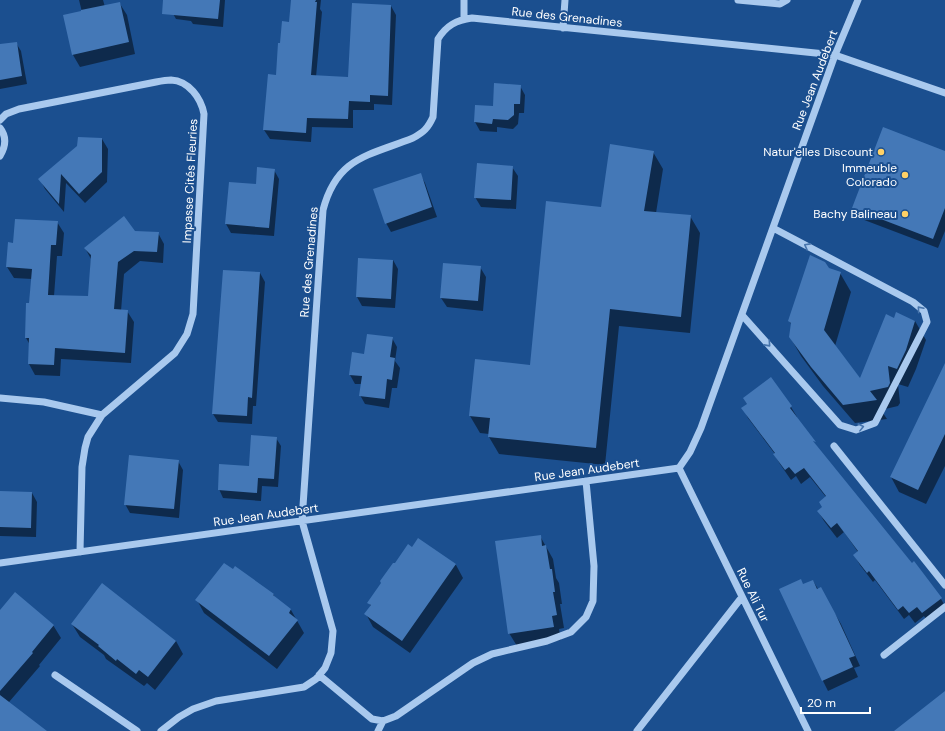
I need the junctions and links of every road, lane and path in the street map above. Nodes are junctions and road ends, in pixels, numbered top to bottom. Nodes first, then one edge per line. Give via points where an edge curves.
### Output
1 (464, 0) edge
2 (565, 0) edge
3 (738, 0) edge
4 (787, 0) edge
5 (858, 0) edge
6 (464, 19) junction
7 (563, 28) junction
8 (835, 55) junction
9 (945, 93) edge
10 (0, 120) edge
11 (0, 128) edge
12 (0, 156) edge
13 (773, 228) junction
14 (742, 315) junction
15 (0, 398) edge
16 (102, 415) junction
17 (834, 446) dead end
18 (679, 468) junction
19 (586, 481) junction
20 (302, 521) junction
21 (80, 552) junction
22 (0, 563) edge
23 (945, 585) edge
24 (742, 597) junction
25 (945, 607) edge
26 (884, 655) dead end
27 (55, 675) dead end
28 (320, 675) junction
29 (383, 721) junction
30 (137, 731) edge
31 (161, 731) edge
32 (378, 731) edge
33 (638, 731) edge
34 (808, 731) edge

1 - 6 street
2 - 7 street
3 - 4 street via 780,4
5 - 8 street, Rue Jean Audebert
6 - 7 street, Rue des Grenadines
6 - 20 street, Rue des Grenadines via 448,26 438,39 433,117 429,126 413,138 354,162 336,178 326,197 322,210
7 - 8 street, Rue des Grenadines
8 - 9 street, Rue des Grenadines
8 - 13 street, Rue Jean Audebert
10 - 16 street, Impasse Cités Fleuries via 6,114 19,110 171,80 188,86 202,104 204,122 193,314 190,325 175,353
11 - 12 street via 5,142
13 - 14 street, Rue Jean Audebert
14 -> 13 street via 840,425 856,430 876,423 927,322 924,311 913,302
14 - 18 street, Rue Jean Audebert via 701,428
15 - 16 street via 44,402
16 - 21 street, Impasse Cités Fleuries via 84,448
17 - 23 street
18 - 19 street, Rue Jean Audebert
18 - 24 street, Rue Ali Tur
19 - 20 street, Rue Jean Audebert
19 - 29 street via 594,566 593,602 586,617 571,632 547,641 492,654 473,662 396,716
20 - 21 street, Rue Jean Audebert
20 - 28 street, Rue des Grenadines via 333,631 331,653
21 - 22 street, Rue Jean Audebert
24 - 33 street
24 - 34 street, Rue Ali Tur
25 - 26 street
27 - 30 street
28 - 29 street via 372,719
28 - 31 street via 304,687 216,701 193,709
29 - 32 street

